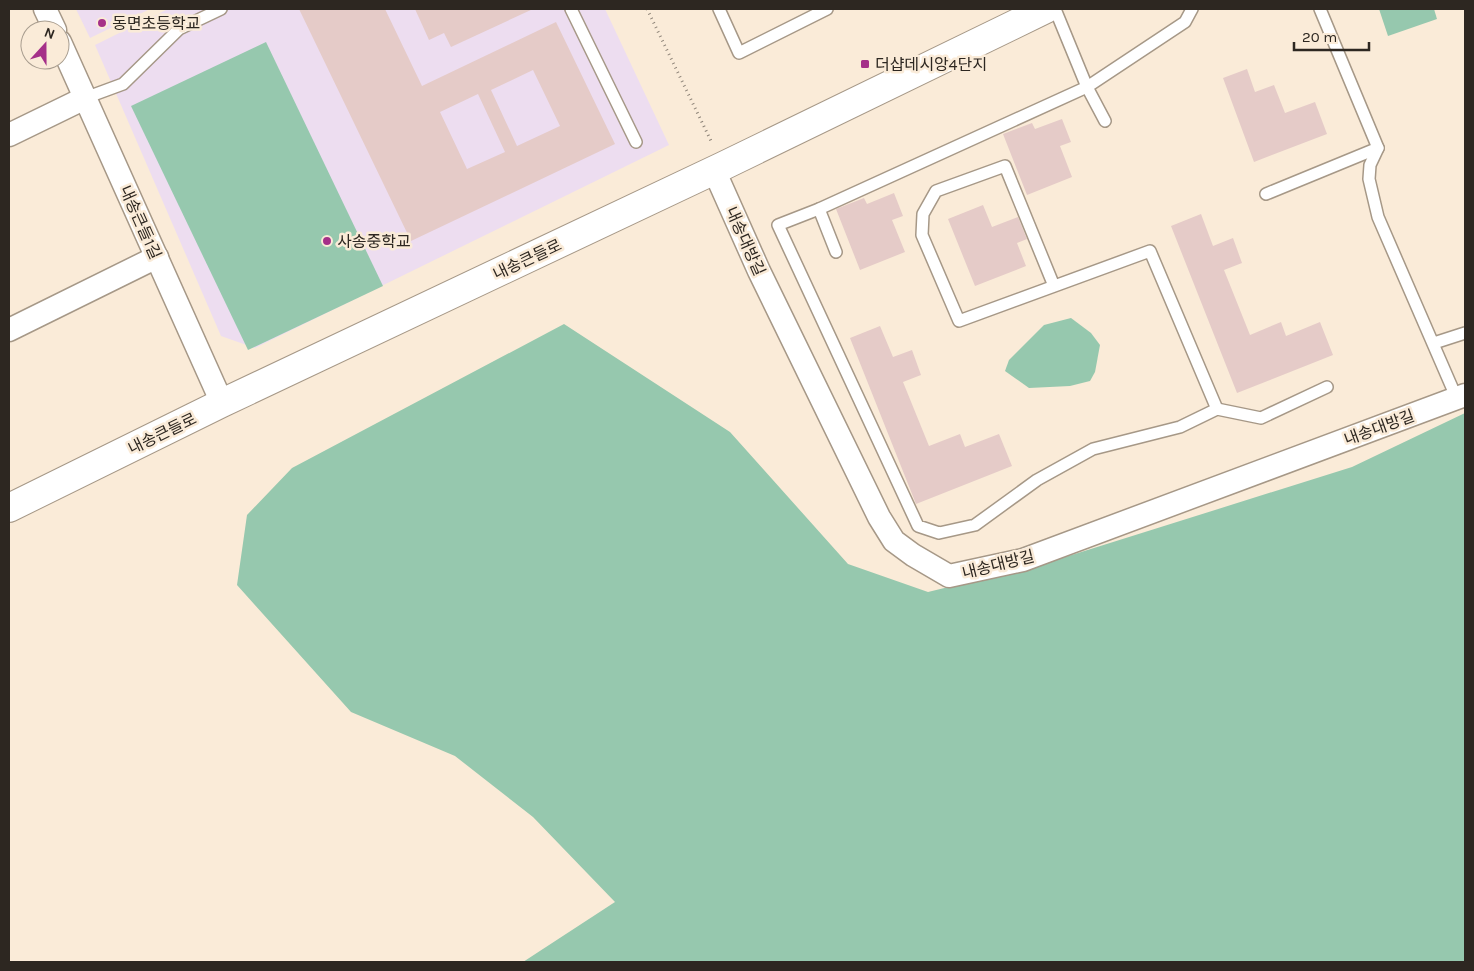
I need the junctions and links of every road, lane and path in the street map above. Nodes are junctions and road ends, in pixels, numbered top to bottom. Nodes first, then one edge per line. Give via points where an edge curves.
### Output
1 (222, 9) edge
2 (571, 9) edge
3 (647, 9) edge
4 (718, 9) edge
5 (828, 9) edge
6 (1046, 9) edge
7 (1054, 9) edge
8 (1192, 9) edge
9 (1320, 9) edge
10 (70, 64) edge
11 (1087, 87) junction
12 (85, 98) junction
13 (1105, 121) dead end
14 (9, 135) edge
15 (636, 142) dead end
16 (1378, 148) junction
17 (718, 168) junction
18 (1266, 194) dead end
19 (819, 208) junction
20 (836, 252) dead end
21 (157, 257) junction
22 (1054, 286) junction
23 (9, 330) edge
24 (1465, 333) edge
25 (1434, 343) junction
26 (1327, 387) dead end
27 (1461, 397) edge
28 (222, 403) junction
29 (1217, 409) junction
30 (9, 508) edge

1 - 12 lane via 179,29 124,84
2 - 15 lane
3 - 17 path
4 - 5 lane via 739,52
6 - 17 street, 내송큰들로
7 - 11 lane
8 - 11 lane via 1185,22
9 - 16 lane
10 - 12 street, 내송큰들1길
11 - 13 lane
11 - 19 lane
12 - 14 street
12 - 21 street, 내송큰들1길
16 - 18 lane
16 - 25 lane via 1370,165 1369,179 1378,217
17 - 27 street, 내송대방길 via 759,271 879,518 894,541 949,576 1024,560
17 - 28 street, 내송큰들로
19 - 20 lane
19 - 29 lane via 778,225 918,526 939,533 975,525 1037,480 1093,449 1180,427
21 - 23 street
21 - 28 street, 내송큰들1길
22 - 22 lane via 959,321 922,235 923,214 936,191 1005,166
22 - 29 lane via 1150,251
24 - 25 lane
25 - 27 lane
26 - 29 lane via 1261,418
28 - 30 street, 내송큰들로

